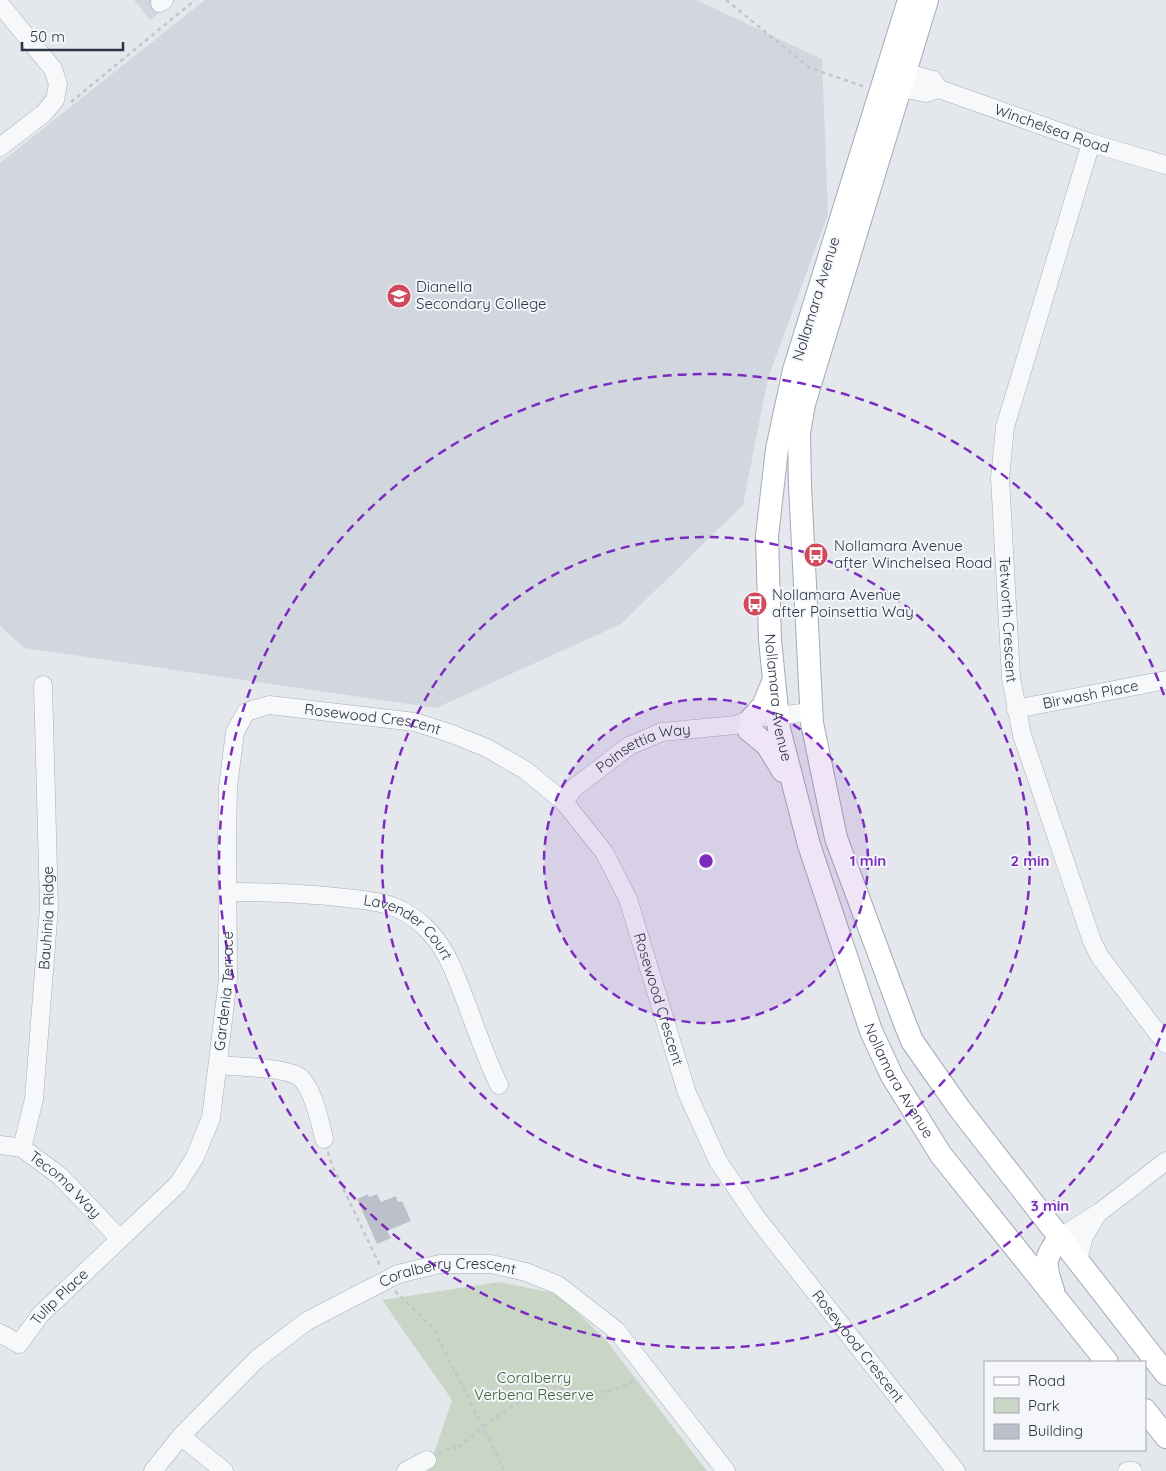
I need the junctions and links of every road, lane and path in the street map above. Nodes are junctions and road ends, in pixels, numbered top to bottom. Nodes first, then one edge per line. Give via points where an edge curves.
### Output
1 (195, 0) edge
2 (726, 0) edge
3 (909, 0) edge
4 (927, 0) edge
5 (0, 4) edge
6 (890, 80) junction
7 (69, 103) dead end
8 (1090, 143) junction
9 (0, 147) edge
10 (1166, 165) edge
11 (800, 486) junction
12 (768, 551) junction
13 (774, 679) junction
14 (1166, 680) edge
15 (43, 685) dead end
16 (1016, 709) junction
17 (246, 712) joint
18 (811, 718) junction
19 (778, 723) junction
20 (745, 724) junction
21 (795, 791) junction
22 (564, 802) junction
23 (228, 892) junction
24 (1166, 1044) edge
25 (218, 1065) junction
26 (499, 1085) dead end
27 (324, 1139) joint
28 (0, 1145) edge
29 (22, 1148) junction
30 (1166, 1161) edge
31 (1100, 1212) junction
32 (1060, 1237) junction
33 (120, 1240) junction
34 (1078, 1260) junction
35 (381, 1268) dead end
36 (390, 1287) dead end
37 (1056, 1298) junction
38 (0, 1333) edge
39 (1106, 1361) edge
40 (647, 1370) junction
41 (1166, 1374) edge
42 (1146, 1411) edge
43 (483, 1428) junction
44 (181, 1436) junction
45 (1166, 1436) edge
46 (455, 1448) dead end
47 (427, 1460) dead end
48 (153, 1471) edge
49 (224, 1471) edge
50 (406, 1471) edge
51 (505, 1471) edge
52 (726, 1471) edge
53 (956, 1471) edge

1 - 7 path
2 - 6 path via 810,68
3 - 6 main road, Nollamara Avenue
4 - 6 main road, Nollamara Avenue
5 - 9 street via 53,69 58,84 55,100 43,114
6 - 8 street, Winchelsea Road via 933,80 940,89
6 - 11 main road, Nollamara Avenue via 804,404 799,433
6 - 12 main road, Nollamara Avenue via 792,379 776,448
8 - 10 street, Winchelsea Road
8 - 16 street, Tetworth Crescent via 1005,427 1001,451 1011,678
11 - 12 main road via 781,491
11 - 18 main road, Nollamara Avenue
12 - 13 main road, Nollamara Avenue
13 - 19 main road, Nollamara Avenue
13 - 20 main road via 763,706
14 - 16 street, Birwash Place
15 - 29 street, Bauhinia Ridge via 49,907 34,1099
16 - 24 street, Tetworth Crescent via 1092,941 1100,957
17 - 22 street, Rosewood Crescent via 269,704 415,722 487,748 525,770
17 - 23 street, Gardenia Terrace via 235,732 228,787
18 - 19 street, Poinsettia Way
18 - 32 main road, Nollamara Avenue via 836,838 912,1041 959,1108
19 - 20 street, Poinsettia Way
19 - 21 main road, Nollamara Avenue
20 - 21 main road via 767,745
20 - 22 street, Poinsettia Way via 662,732 630,746 574,788
21 - 37 main road, Nollamara Avenue via 809,845 871,1031 892,1076 941,1155
22 - 53 street, Rosewood Crescent via 604,852 628,899 687,1093 718,1161 756,1217
23 - 25 street, Gardenia Terrace via 228,979
23 - 26 street, Lavender Court via 301,892 366,900 394,907 416,920 436,939 451,965 483,1052
25 - 27 street via 277,1070 298,1076 310,1092
25 - 33 street, Gardenia Terrace via 211,1118 195,1157 178,1184
27 - 35 path via 332,1165
28 - 29 street, Tecoma Way
29 - 33 street, Tecoma Way via 60,1176
30 - 31 street
31 - 32 street
31 - 34 street via 1084,1236
32 - 34 main road, Nollamara Avenue
32 - 37 main road via 1045,1266
33 - 38 street, Tulip Place via 41,1314 19,1344
34 - 41 main road, Nollamara Avenue
36 - 43 path via 433,1328
37 - 39 main road, Nollamara Avenue
40 - 43 path via 631,1383 605,1392 551,1387 520,1400
40 - 44 street, Coralberry Crescent via 617,1331 558,1285 526,1272 491,1264 440,1264 386,1278 307,1321 257,1359
40 - 52 street, Coralberry Crescent
42 - 45 main road
43 - 46 path
43 - 51 path
44 - 48 street, Coralberry Crescent
44 - 49 street
47 - 50 street

